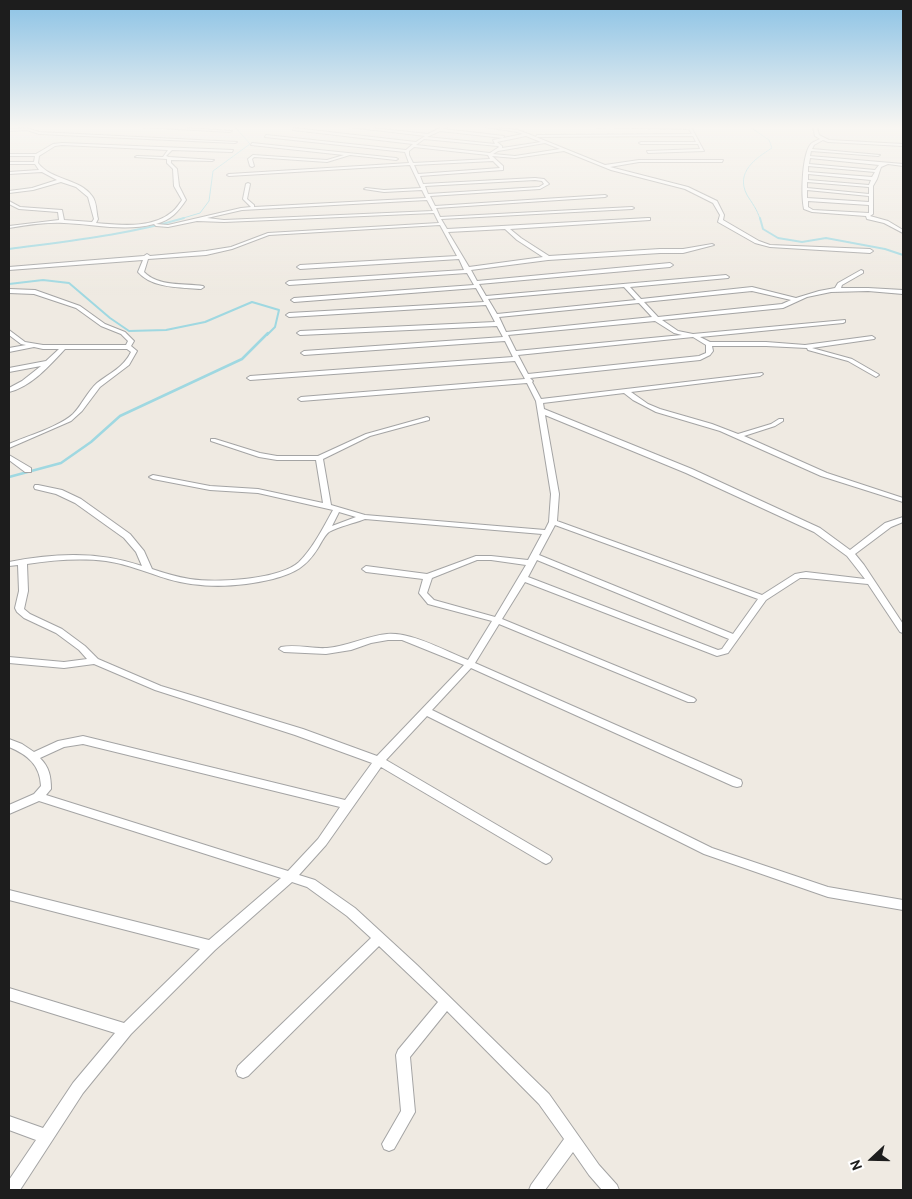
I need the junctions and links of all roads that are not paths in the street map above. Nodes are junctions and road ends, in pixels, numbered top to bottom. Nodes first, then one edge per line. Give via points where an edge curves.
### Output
1 (52, 183) edge
2 (68, 183) edge
3 (177, 183) edge
4 (420, 183) edge
5 (521, 183) edge
6 (546, 183) edge
7 (662, 183) edge
8 (805, 183) edge
9 (831, 183) edge
10 (873, 183) edge
11 (248, 184) dead end
12 (871, 186) junction
13 (366, 189) dead end
14 (806, 189) junction
15 (9, 192) edge
16 (870, 195) junction
17 (605, 196) dead end
18 (805, 199) junction
19 (9, 202) edge
20 (870, 204) junction
21 (433, 207) junction
22 (632, 208) dead end
23 (241, 209) junction
24 (868, 215) junction
25 (194, 219) junction
26 (648, 219) dead end
27 (62, 221) junction
28 (93, 224) junction
29 (153, 224) junction
30 (9, 226) edge
31 (507, 228) junction
32 (903, 232) edge
33 (712, 245) dead end
34 (870, 252) dead end
35 (147, 256) junction
36 (459, 257) junction
37 (548, 258) junction
38 (670, 265) dead end
39 (300, 266) dead end
40 (9, 269) edge
41 (467, 270) junction
42 (861, 272) dead end
43 (726, 277) dead end
44 (288, 283) dead end
45 (477, 285) junction
46 (625, 285) junction
47 (201, 288) dead end
48 (9, 291) edge
49 (837, 291) junction
50 (903, 292) edge
51 (294, 300) dead end
52 (798, 300) junction
53 (486, 301) junction
54 (640, 302) junction
55 (289, 315) dead end
56 (497, 320) junction
57 (658, 320) junction
58 (843, 321) dead end
59 (9, 332) edge
60 (300, 333) dead end
61 (506, 336) junction
62 (695, 336) junction
63 (872, 338) dead end
64 (709, 344) junction
65 (35, 345) junction
66 (128, 347) junction
67 (805, 347) junction
68 (63, 348) junction
69 (9, 350) edge
70 (304, 353) dead end
71 (516, 356) junction
72 (47, 363) junction
73 (9, 370) edge
74 (760, 374) dead end
75 (876, 375) dead end
76 (250, 378) dead end
77 (529, 379) junction
78 (9, 390) edge
79 (625, 390) junction
80 (300, 399) dead end
81 (539, 401) junction
82 (542, 411) junction
83 (427, 419) dead end
84 (781, 420) dead end
85 (738, 436) junction
86 (213, 440) dead end
87 (9, 446) edge
88 (9, 457) edge
89 (319, 458) junction
90 (28, 470) dead end
91 (153, 477) dead end
92 (38, 487) dead end
93 (903, 500) edge
94 (327, 506) junction
95 (337, 509) junction
96 (364, 516) junction
97 (903, 519) edge
98 (553, 522) junction
99 (325, 531) junction
100 (546, 532) junction
101 (850, 554) junction
102 (532, 560) junction
103 (23, 562) junction
104 (9, 564) edge
105 (366, 568) dead end
106 (149, 570) junction
107 (428, 577) junction
108 (523, 578) junction
109 (870, 582) junction
110 (763, 598) junction
111 (498, 620) junction
112 (903, 630) edge
113 (735, 638) junction
114 (284, 649) dead end
115 (9, 660) edge
116 (95, 661) junction
117 (470, 664) junction
118 (691, 700) dead end
119 (427, 712) junction
120 (9, 743) edge
121 (32, 757) junction
122 (379, 761) junction
123 (737, 783) dead end
124 (38, 797) junction
125 (347, 805) junction
126 (9, 810) edge
127 (546, 859) dead end
128 (291, 876) junction
129 (9, 895) edge
130 (903, 905) edge
131 (379, 938) junction
132 (211, 946) junction
133 (9, 994) edge
134 (446, 1002) junction
135 (126, 1030) junction
136 (243, 1071) dead end
137 (9, 1123) edge
138 (46, 1136) junction
139 (572, 1139) junction
140 (389, 1144) dead end
141 (11, 1190) edge
142 (536, 1190) edge
143 (612, 1190) edge

1 - 15 street
2 - 28 street via 91,197 96,219
3 - 29 street via 178,193 184,200 168,218
4 - 21 street
5 - 21 street
6 - 21 street via 540,188
7 - 34 street via 712,199 722,215 720,221 764,244
8 - 14 street
9 - 12 street
10 - 12 street
11 - 23 street via 244,199 252,206
12 - 16 street
13 - 21 street via 384,190
14 - 16 street
14 - 18 street
16 - 20 street
17 - 21 street
18 - 20 street
18 - 24 street via 806,208 812,211
19 - 27 street via 19,208 60,211
20 - 24 street via 871,214
21 - 22 street
21 - 23 street
21 - 25 street via 210,222
21 - 31 street
21 - 35 street via 268,234 218,251
21 - 36 street
23 - 25 street
24 - 32 street
25 - 29 street via 165,226
26 - 31 street
27 - 28 street
27 - 30 street
28 - 29 street via 130,227
31 - 37 street
33 - 37 street via 684,251
35 - 40 street
35 - 47 street via 141,272 145,277 164,284
36 - 39 street
36 - 41 street
37 - 41 street
38 - 45 street
41 - 44 street
41 - 45 street
42 - 49 street via 840,284
43 - 46 street
45 - 51 street
45 - 53 street
46 - 53 street
46 - 54 street
48 - 66 street via 35,292 78,306 104,325 123,333 131,341
49 - 50 street
49 - 52 street via 806,295
52 - 54 street via 752,289
52 - 57 street via 782,306
53 - 55 street
53 - 56 street
54 - 56 street
54 - 57 street
56 - 60 street
56 - 61 street
57 - 61 street
57 - 62 street via 676,332
58 - 62 street
59 - 65 street via 23,343
61 - 70 street
61 - 71 street
62 - 64 street
62 - 71 street
63 - 67 street
64 - 67 street
64 - 77 street via 710,351 700,358
65 - 68 street
65 - 69 street
66 - 68 street
66 - 87 street via 134,351 125,366 93,390 85,405 69,419
67 - 75 street via 850,360
68 - 72 street
71 - 76 street
71 - 77 street
72 - 73 street
72 - 78 street via 30,380
74 - 79 street
77 - 80 street
77 - 81 street
79 - 81 street
79 - 85 street via 634,400 649,408
81 - 82 street
82 - 98 street via 555,494
82 - 101 street via 690,471 817,530
83 - 89 street via 358,438
84 - 85 street
85 - 93 street via 814,470
86 - 89 street via 259,455
88 - 90 street
89 - 94 street
91 - 94 street via 210,488 258,491
92 - 106 street via 78,501 127,536 140,551
94 - 95 street
95 - 96 street
95 - 99 street
96 - 99 street
96 - 100 street
97 - 101 street
98 - 100 street
98 - 110 street
99 - 106 street via 297,568 260,578 203,584
100 - 102 street
101 - 109 street
102 - 107 street via 476,558
102 - 108 street
102 - 113 street
103 - 104 street
103 - 106 street via 70,557 108,559
103 - 116 street via 20,610 59,630
105 - 107 street
107 - 111 street via 423,593 431,602
108 - 111 street
108 - 113 street via 708,651 725,651
109 - 110 street via 798,576
109 - 112 street
110 - 113 street
111 - 117 street
111 - 118 street
114 - 117 street via 326,651 369,640 403,637
115 - 116 street via 64,665
116 - 122 street via 158,688
117 - 119 street
117 - 123 street
119 - 122 street
119 - 130 street via 708,851 828,892
120 - 121 street
121 - 124 street via 43,767 46,778 46,789
121 - 125 street via 62,744 83,740
122 - 125 street
122 - 127 street
124 - 126 street
124 - 128 street
125 - 128 street via 322,842
128 - 131 street via 311,883 352,912
128 - 132 street
129 - 132 street
131 - 134 street
131 - 136 street
132 - 135 street
133 - 135 street
134 - 139 street via 544,1099
134 - 140 street via 403,1055 408,1112
135 - 138 street via 78,1088
137 - 138 street
138 - 141 street
139 - 142 street
139 - 143 street

